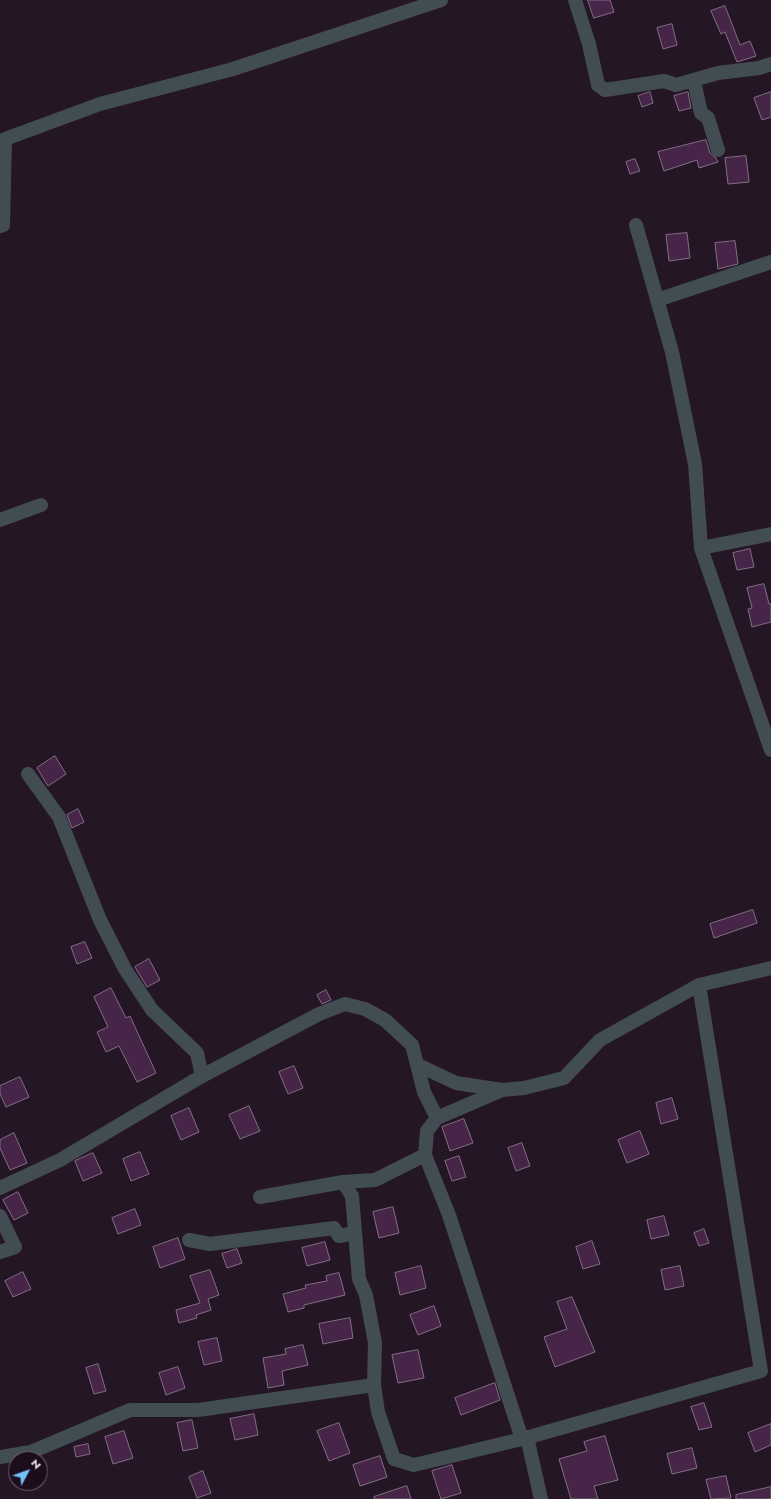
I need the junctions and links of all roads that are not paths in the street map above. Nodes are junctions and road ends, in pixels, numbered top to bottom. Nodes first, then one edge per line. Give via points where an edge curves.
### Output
1 (441, 0) edge
2 (575, 0) edge
3 (771, 64) edge
4 (694, 81) junction
5 (718, 150) dead end
6 (636, 225) dead end
7 (0, 226) edge
8 (771, 262) edge
9 (657, 300) junction
10 (41, 505) dead end
11 (0, 520) edge
12 (771, 534) edge
13 (701, 548) junction
14 (771, 750) edge
15 (28, 774) dead end
16 (771, 968) edge
17 (700, 985) junction
18 (418, 1065) junction
19 (202, 1076) junction
20 (502, 1090) junction
21 (437, 1118) junction
22 (425, 1155) junction
23 (343, 1182) junction
24 (0, 1188) edge
25 (260, 1197) dead end
26 (0, 1216) edge
27 (355, 1233) junction
28 (189, 1240) dead end
29 (0, 1252) edge
30 (374, 1385) junction
31 (524, 1438) junction
32 (0, 1457) edge
33 (541, 1499) edge

1 - 7 street via 233,69 100,104 5,140 3,225
2 - 4 street via 589,44 598,85 605,90 664,80 676,85
3 - 4 street via 718,73
4 - 5 street via 701,113 708,118
6 - 9 street
8 - 9 street
9 - 13 street via 672,352 695,464
10 - 11 street
12 - 13 street
13 - 14 street
15 - 19 street via 59,817 100,920 124,969 152,1010 197,1052
16 - 17 street
17 - 20 street via 600,1040 564,1078 524,1088
17 - 31 street via 761,1371
18 - 19 street via 412,1045 385,1020 365,1009 345,1004 319,1014
18 - 20 street via 456,1083
18 - 21 street via 424,1092
19 - 24 street via 60,1160
20 - 21 street
21 - 22 street via 427,1131
22 - 23 street via 375,1180
22 - 31 street via 449,1215
23 - 25 street
23 - 27 street via 352,1196
26 - 29 street via 15,1247
27 - 28 street via 339,1236 334,1228 210,1244
27 - 30 street via 359,1279 366,1295 375,1343
30 - 31 street via 378,1412 394,1459 414,1465
30 - 32 street via 198,1410 130,1410 31,1452
31 - 33 street

